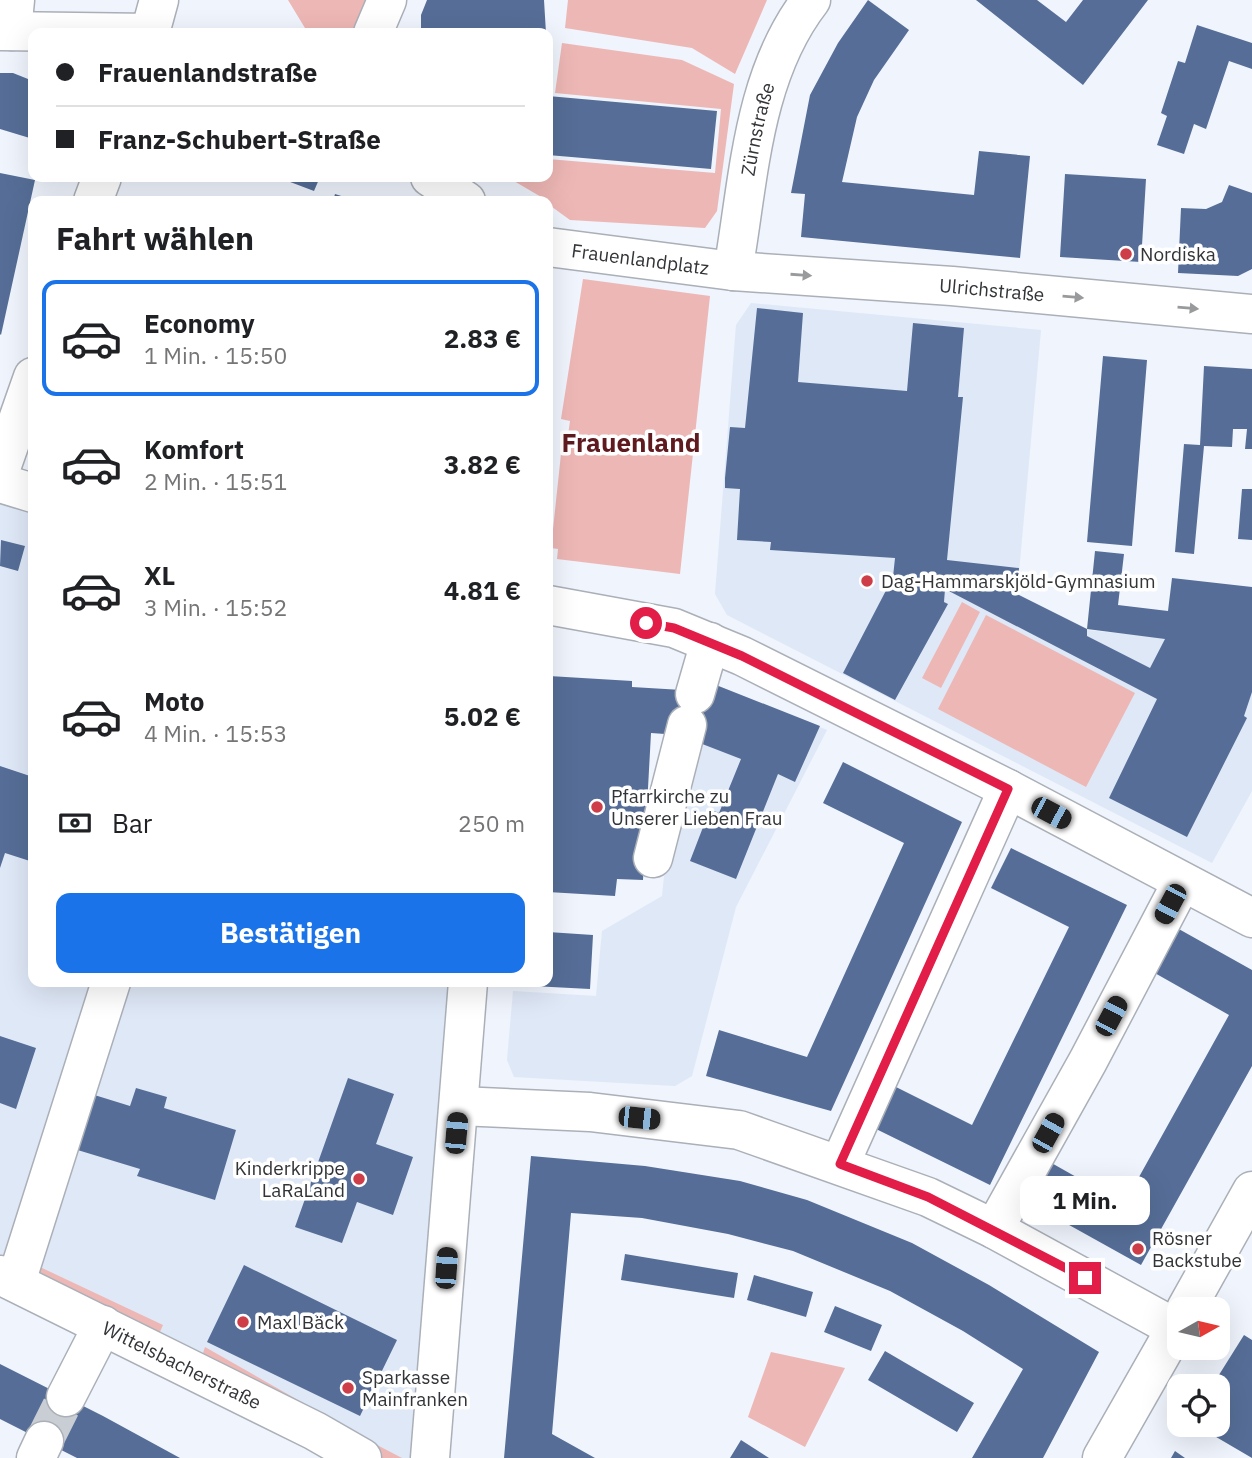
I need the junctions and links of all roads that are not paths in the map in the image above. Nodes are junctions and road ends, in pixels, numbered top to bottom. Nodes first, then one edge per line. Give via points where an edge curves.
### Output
1 (159, 0) edge
2 (387, 0) edge
3 (811, 0) edge
4 (9, 21) edge
5 (92, 28) edge
6 (152, 28) edge
7 (375, 28) edge
8 (438, 182) edge
9 (458, 196) edge
10 (553, 248) edge
11 (733, 271) junction
12 (1252, 314) edge
13 (28, 391) edge
14 (0, 471) edge
15 (0, 483) edge
16 (28, 491) edge
17 (553, 605) edge
18 (710, 642) junction
19 (1008, 789) junction
20 (653, 858) dead end
21 (1182, 882) junction
22 (1252, 918) edge
23 (109, 987) edge
24 (468, 987) edge
25 (459, 1106) junction
26 (840, 1164) junction
27 (1252, 1191) edge
28 (994, 1229) junction
29 (8, 1279) edge
30 (1192, 1297) edge
31 (1167, 1313) edge
32 (103, 1325) junction
33 (1167, 1342) edge
34 (66, 1397) tunnel mouth
35 (362, 1458) edge
36 (430, 1458) edge
37 (1102, 1458) edge

1 - 6 street
2 - 7 street
3 - 11 street, Zürnstraße via 793,24 762,96
4 - 5 street
8 - 9 street
10 - 11 street, Frauenlandplatz
11 -> 12 street, Ulrichstraße
13 - 14 street
15 - 16 street
17 - 18 street via 674,628
18 - 19 street
18 - 20 street
19 - 21 street
19 - 26 street
21 - 22 street
21 - 28 street
23 - 29 street
24 - 25 street
25 - 26 street via 590,1112 739,1130
25 - 36 street
26 - 28 street via 928,1197
27 - 30 street
28 - 31 street
29 - 32 street, Wittelsbacherstraße
32 - 34 street
32 - 35 street, Wittelsbacherstraße
33 - 37 street

